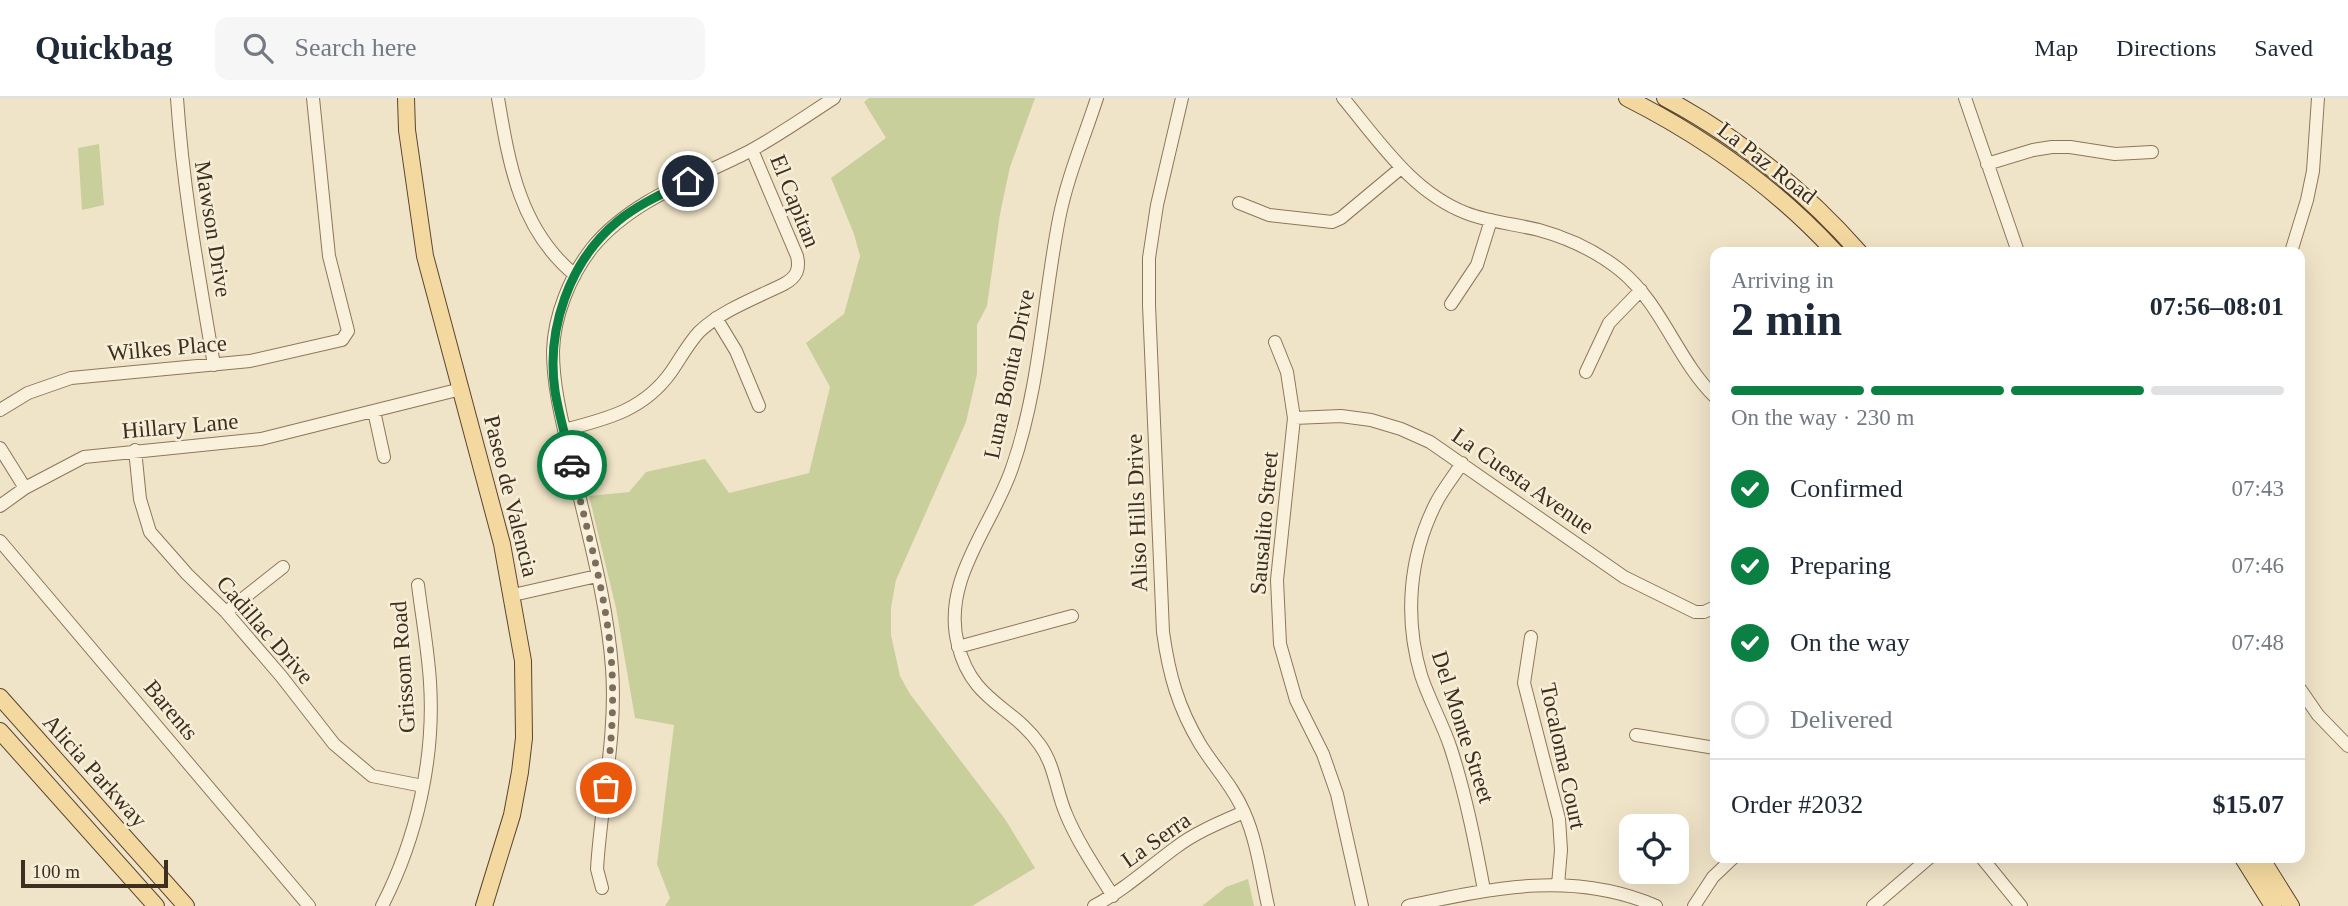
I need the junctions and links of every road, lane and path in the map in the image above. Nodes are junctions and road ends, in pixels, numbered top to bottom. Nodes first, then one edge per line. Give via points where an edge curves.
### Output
1 (177, 98) edge
2 (313, 98) edge
3 (406, 98) edge
4 (498, 98) edge
5 (834, 98) edge
6 (1097, 98) edge
7 (1181, 98) edge
8 (1343, 98) edge
9 (1665, 98) edge
10 (1965, 98) edge
11 (2318, 98) edge
12 (1631, 99) edge
13 (752, 150) junction
14 (2152, 152) dead end
15 (1987, 164) junction
16 (1401, 168) junction
17 (1239, 204) dead end
18 (1491, 220) junction
19 (1830, 247) edge
20 (1854, 247) edge
21 (2016, 247) edge
22 (2293, 247) edge
23 (575, 275) junction
24 (1642, 290) junction
25 (1451, 304) dead end
26 (716, 318) junction
27 (1275, 342) dead end
28 (214, 365) junction
29 (1586, 372) dead end
30 (461, 389) junction
31 (1710, 391) edge
32 (759, 406) dead end
33 (0, 410) edge
34 (374, 411) junction
35 (1294, 418) junction
36 (564, 430) junction
37 (0, 448) edge
38 (135, 450) junction
39 (384, 457) dead end
40 (1462, 463) junction
41 (25, 488) junction
42 (0, 506) edge
43 (0, 541) edge
44 (283, 566) dead end
45 (597, 576) junction
46 (418, 585) dead end
47 (513, 595) junction
48 (1710, 609) edge
49 (226, 612) junction
50 (1072, 616) dead end
51 (1531, 637) dead end
52 (958, 647) junction
53 (2305, 696) edge
54 (0, 697) edge
55 (0, 731) edge
56 (1636, 735) dead end
57 (2348, 746) edge
58 (1710, 747) edge
59 (424, 786) junction
60 (1244, 811) junction
61 (1728, 863) edge
62 (1922, 863) edge
63 (1986, 863) edge
64 (2246, 863) edge
65 (2264, 863) edge
66 (147, 864) junction
67 (129, 878) junction
68 (1559, 885) junction
69 (602, 888) dead end
70 (1484, 890) junction
71 (1113, 896) junction
72 (156, 906) edge
73 (186, 906) edge
74 (309, 906) edge
75 (382, 906) edge
76 (484, 906) edge
77 (1094, 906) edge
78 (1268, 906) edge
79 (1362, 906) edge
80 (1408, 906) edge
81 (1656, 906) edge
82 (1694, 906) edge
83 (1873, 906) edge
84 (2021, 906) edge
85 (2273, 906) edge
86 (2291, 906) edge

1 - 28 street, Mawson Drive via 183,177
2 - 28 street, Wilkes Place via 329,256 348,331 342,340
3 - 30 main road, Paseo de Valencia via 425,256
4 - 23 street via 507,152 529,219
5 - 13 street
6 - 52 street, Luna Bonita Drive via 1059,218 1036,368 1012,468 955,596
7 - 60 street, Aliso Hills Drive via 1149,258 1163,632 1168,670 1181,709
8 - 16 street
9 - 20 main road, La Paz Road via 1783,178
10 - 15 street
11 - 22 street via 2313,171
12 - 19 main road, La Paz Road via 1744,170
13 - 23 street via 645,203 617,222 591,249
13 - 26 street, El Capitan via 797,256 797,273 792,280
14 - 15 street via 2115,154 2052,147
15 - 21 street
16 - 17 street via 1332,222 1269,215
16 - 18 street via 1439,200
18 - 24 street via 1566,238 1619,270
18 - 25 street via 1477,265
23 - 36 street via 561,306 553,349 555,390
24 - 29 street via 1609,323
24 - 31 street
26 - 32 street
26 - 36 street, El Capitan via 699,332 651,394 627,411
27 - 35 street, Sausalito Street via 1287,372
28 - 33 street, Wilkes Place via 71,378 29,393
30 - 34 street, Hillary Lane
30 - 47 main road, Paseo de Valencia
34 - 38 street, Hillary Lane via 261,439
34 - 39 street
35 - 40 street, La Cuesta Avenue via 1371,420 1430,442
35 - 79 street, Sausalito Street via 1277,580 1280,644 1296,700 1337,794
36 - 45 street
37 - 41 street
38 - 41 street, Hillary Lane via 84,457
38 - 49 street, Cadillac Drive via 140,499 150,532
40 - 48 street, La Cuesta Avenue via 1624,577 1695,612
40 - 70 street, Del Monte Street via 1436,502 1418,548 1410,594 1412,635 1468,805
41 - 42 street, Hillary Lane
43 - 74 street, Barents
44 - 49 street
45 - 47 street
45 - 69 street via 612,670 612,731 597,869
46 - 59 street, Grissom Road via 430,682 430,744
47 - 76 main road, Paseo de Valencia via 523,661 524,738 512,815
49 - 59 street, Cadillac Drive via 334,744 372,776
50 - 52 street
51 - 68 street, Tocaloma Court via 1524,683 1559,820
52 - 71 street, Luna Bonita Drive via 971,677 988,698 1041,745 1075,835
53 - 57 street
54 - 66 main road, Alicia Parkway
55 - 67 main road, Alicia Parkway
56 - 58 street
59 - 75 street, Grissom Road via 407,846
60 - 71 street, La Serra via 1176,847
60 - 78 street, Aliso Hills Drive
61 - 82 street
62 - 83 street
63 - 84 street
64 - 85 main road
65 - 86 main road
66 - 67 main road
66 - 73 main road, Alicia Parkway
67 - 72 main road, Alicia Parkway
68 - 70 street
68 - 81 street via 1622,894
70 - 80 street
71 - 77 street, La Serra

